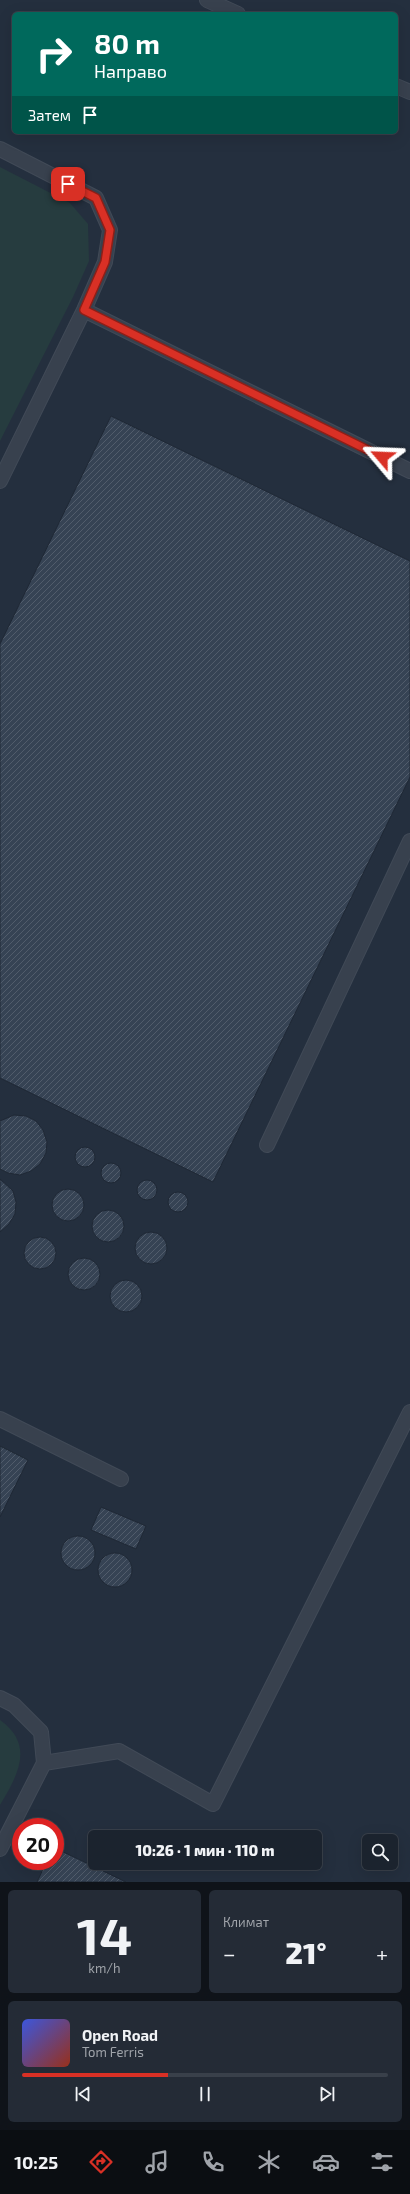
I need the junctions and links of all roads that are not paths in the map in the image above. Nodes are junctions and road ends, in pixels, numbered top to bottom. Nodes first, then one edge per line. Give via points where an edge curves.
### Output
1 (207, 0) edge
2 (234, 12) edge
3 (398, 87) edge
4 (410, 92) edge
5 (0, 149) edge
6 (84, 310) junction
7 (410, 471) edge
8 (0, 481) edge
9 (410, 841) edge
10 (268, 1145) dead end
11 (410, 1412) edge
12 (0, 1420) edge
13 (121, 1479) dead end
14 (0, 1698) edge
15 (44, 1763) junction
16 (0, 1849) edge

1 - 2 lane
3 - 4 lane
5 - 6 lane via 96,198 110,230 105,262
6 - 7 lane
6 - 8 lane
9 - 10 lane
11 - 15 lane via 213,1804 118,1751
12 - 13 lane
14 - 15 lane via 14,1705 41,1732
15 - 16 lane

